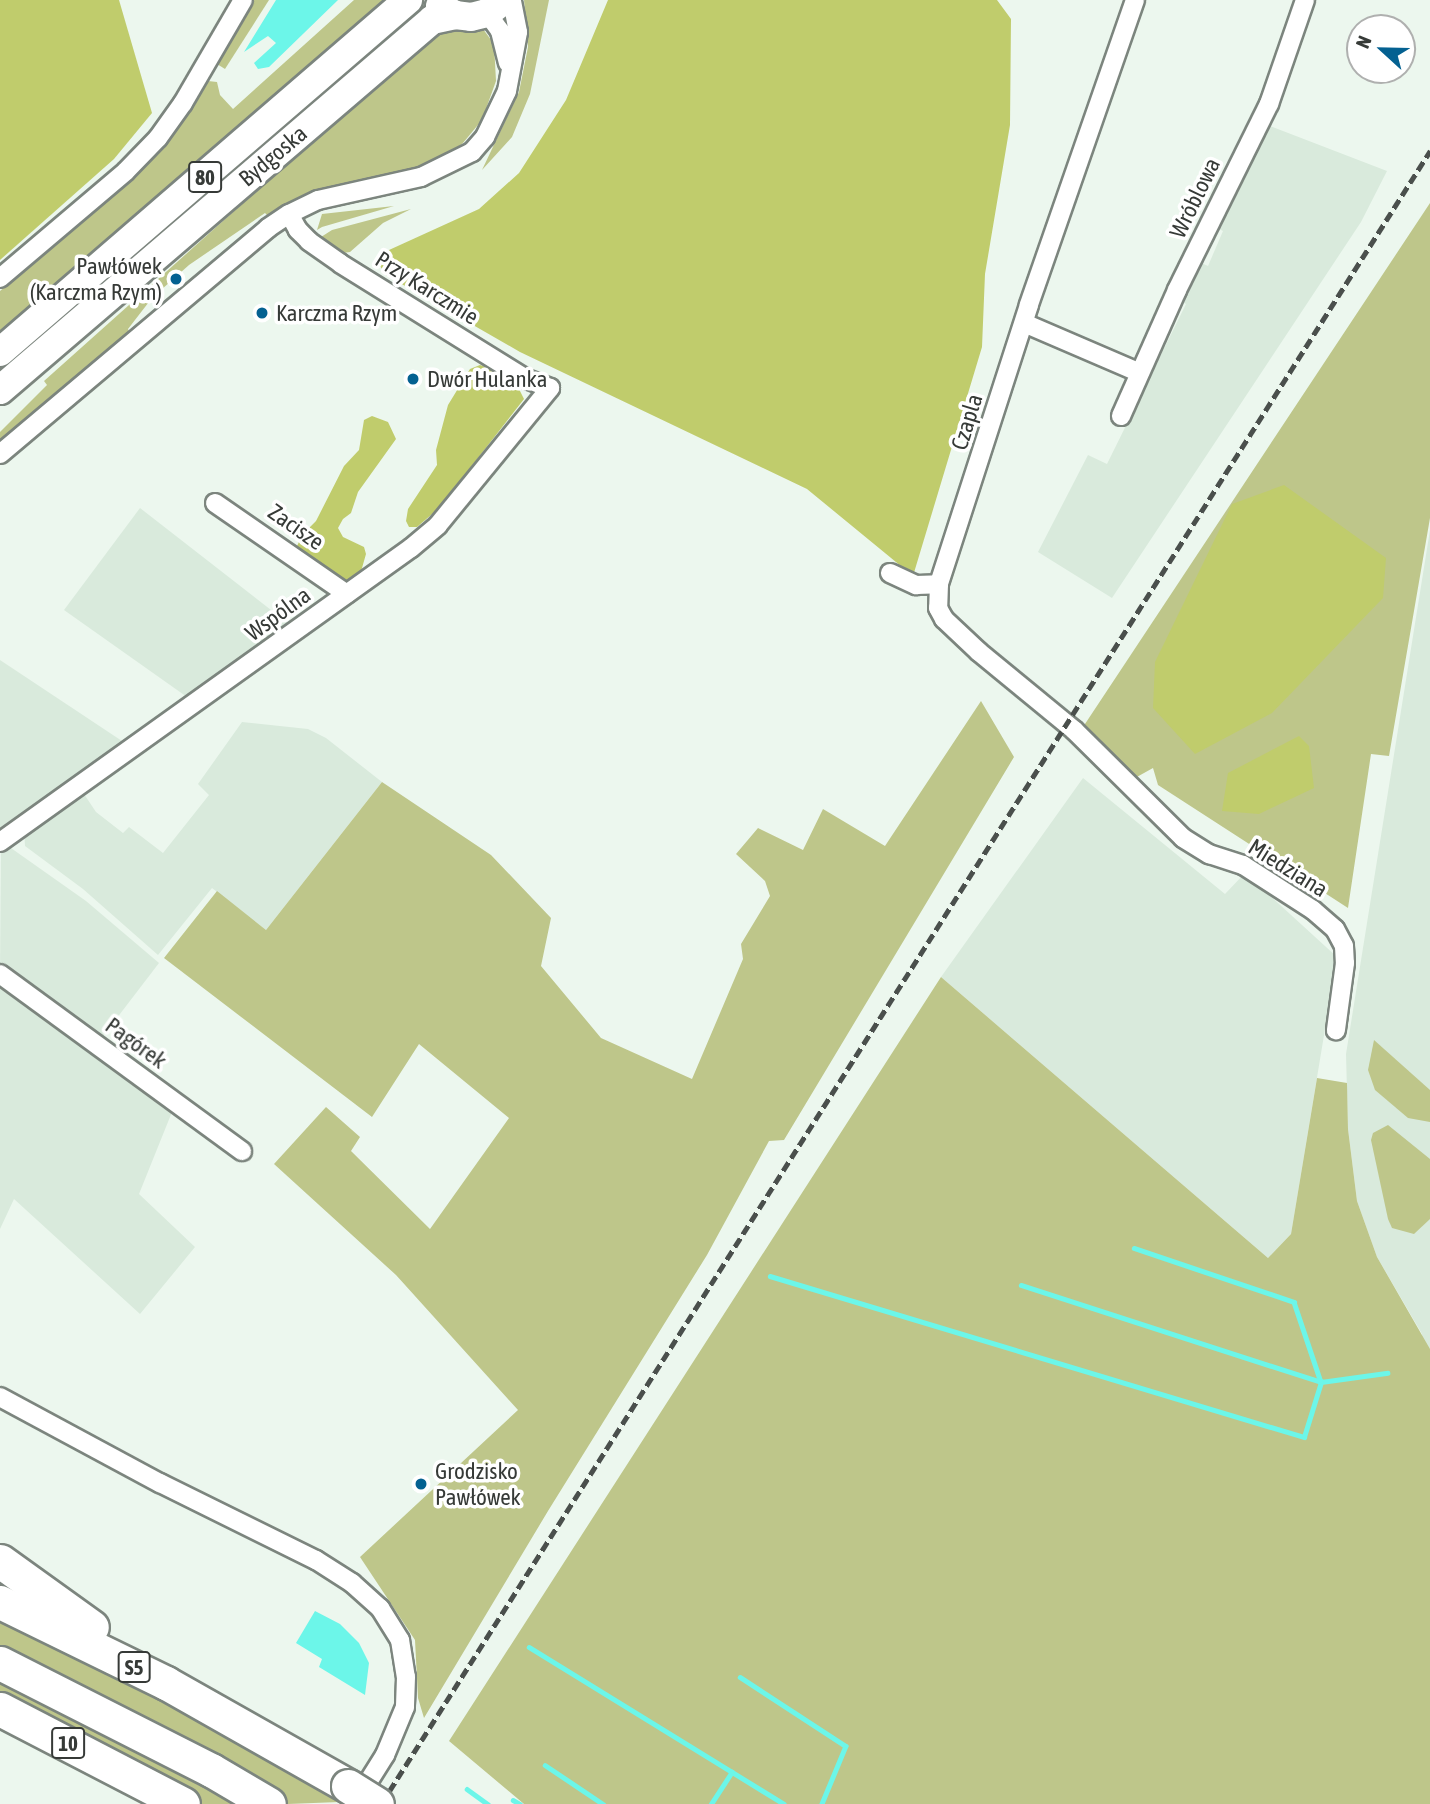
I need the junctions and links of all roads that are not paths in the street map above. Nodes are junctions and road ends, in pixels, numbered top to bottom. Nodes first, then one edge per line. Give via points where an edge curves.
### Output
1 (243, 0) edge
2 (408, 0) edge
3 (512, 0) edge
4 (1135, 0) edge
5 (1306, 0) edge
6 (495, 6) edge
7 (444, 7) edge
8 (510, 71) junction
9 (289, 214) junction
10 (0, 278) edge
11 (1024, 323) junction
12 (0, 352) edge
13 (1140, 373) junction
14 (551, 388) joint
15 (0, 390) edge
16 (1121, 416) dead end
17 (0, 454) edge
18 (215, 503) dead end
19 (890, 573) dead end
20 (939, 584) junction
21 (347, 594) junction
22 (1134, 787) joint
23 (0, 842) edge
24 (0, 974) edge
25 (1336, 1030) dead end
26 (242, 1151) dead end
27 (0, 1396) edge
28 (0, 1561) edge
29 (0, 1602) edge
30 (0, 1663) edge
31 (5, 1712) edge
32 (265, 1737) junction
33 (351, 1795) edge
34 (183, 1804) edge
35 (269, 1804) edge
36 (377, 1804) edge

1 - 10 street via 158,138 127,171
2 - 12 main road, Bydgoska / 80
3 - 8 street via 518,32
4 - 11 street, Czapla
5 - 13 street, Wróblowa via 1269,104
6 - 7 main road, 80 via 471,17
6 - 8 street
7 - 15 main road, Bydgoska / 80
8 - 9 street via 502,107 485,137 465,156 421,177 318,200
9 - 14 street, Przy Karczmie via 303,235 340,263 526,379
9 - 17 street
11 - 13 street
11 - 20 street, Czapla
13 - 16 street, Wróblowa
14 - 21 street, Wspólna via 438,525
18 - 21 street, Zacisze
19 - 20 street via 916,585
20 - 22 street, Czapla via 944,620 1041,700
21 - 23 street, Wspólna
22 - 25 street, Miedziana via 1183,838 1209,854 1242,864 1335,929 1344,946 1345,963
24 - 26 street, Pagórek
27 - 33 street via 160,1483 316,1560 380,1608 400,1640 405,1707 385,1755
28 - 32 highway via 42,1594 171,1671
29 - 32 highway, S5
30 - 35 highway, S5
31 - 34 highway, 10
32 - 33 highway, S5
33 - 36 highway, S5, bridge

